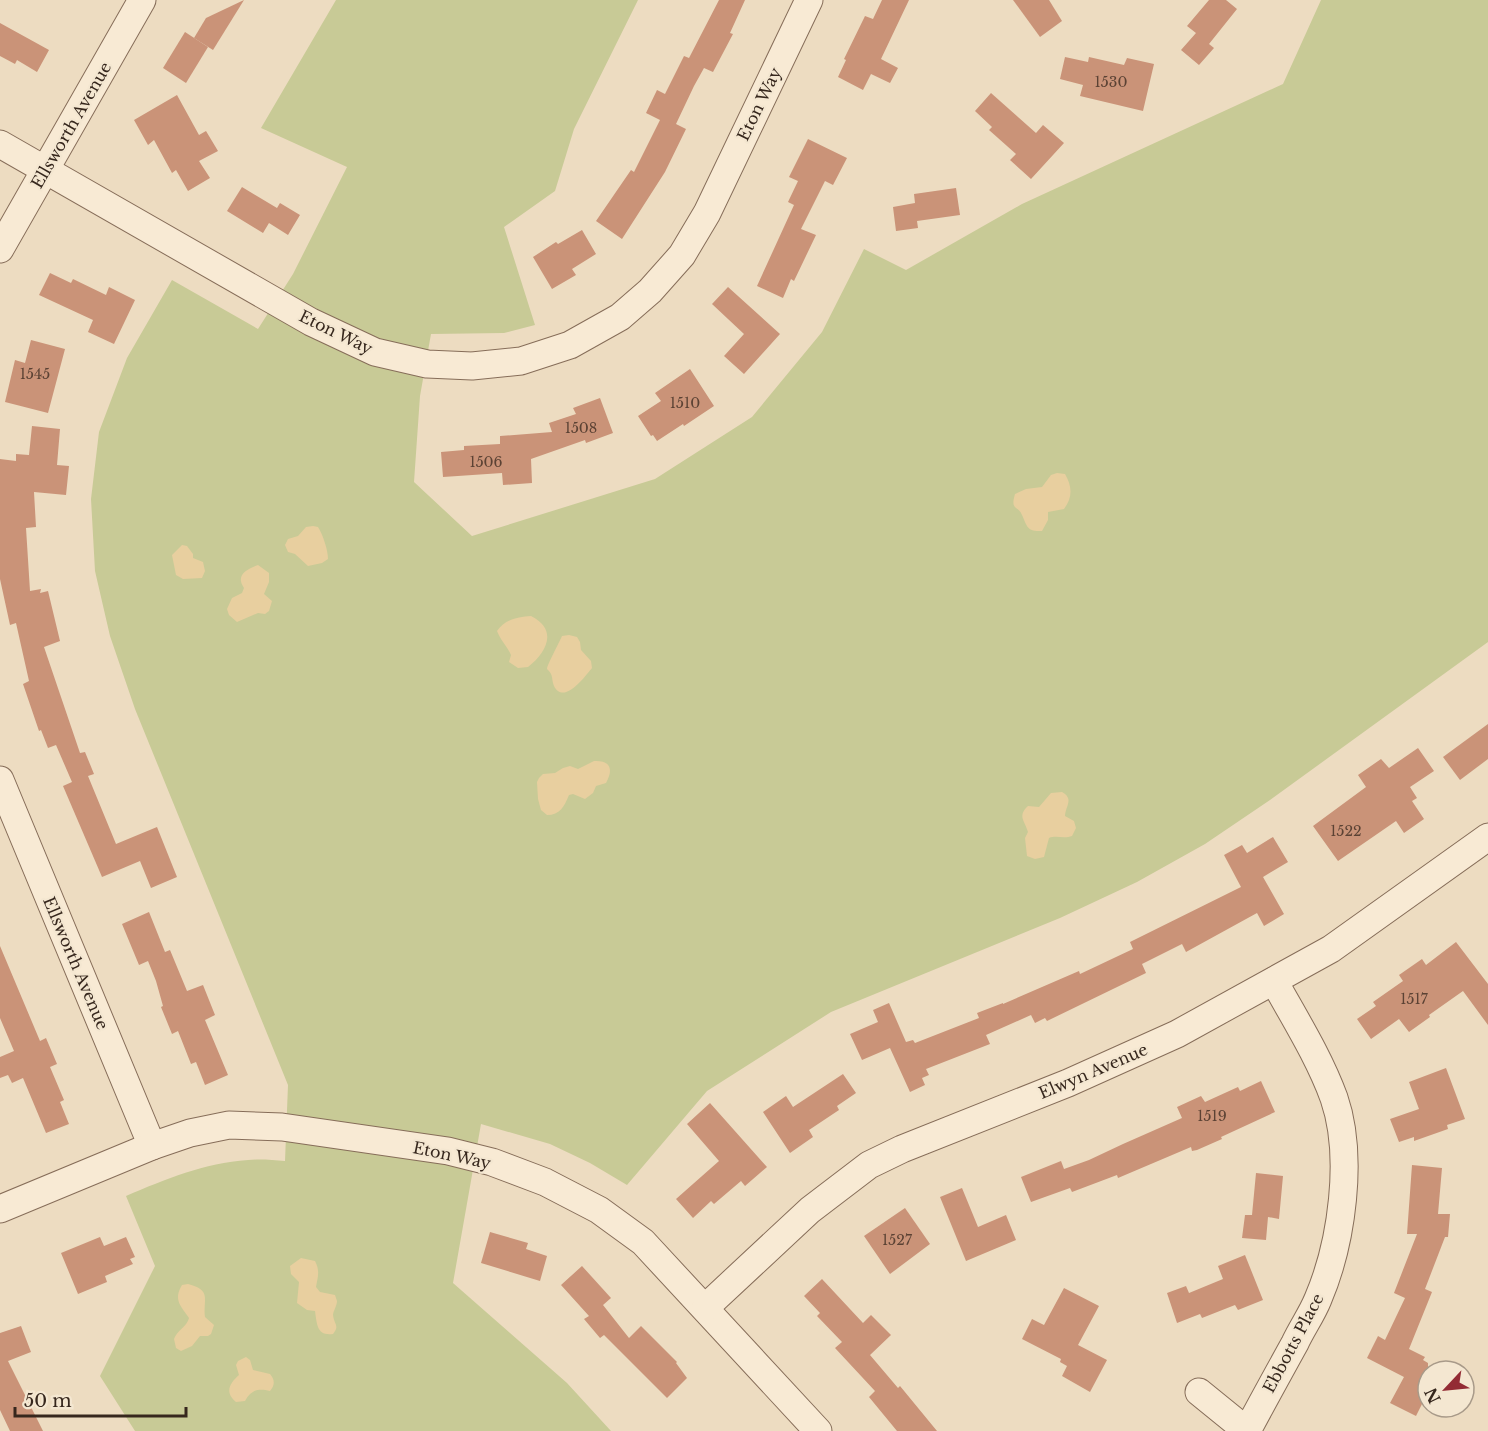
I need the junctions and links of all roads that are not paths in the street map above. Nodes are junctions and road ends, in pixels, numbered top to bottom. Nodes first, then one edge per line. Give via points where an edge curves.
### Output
1 (142, 0) edge
2 (809, 0) edge
3 (0, 144) edge
4 (45, 169) junction
5 (0, 249) edge
6 (0, 780) edge
7 (1488, 837) edge
8 (1274, 981) junction
9 (152, 1146) junction
10 (0, 1209) edge
11 (706, 1307) junction
12 (1199, 1392) dead end
13 (818, 1431) edge
14 (1247, 1431) edge

1 - 4 street, Ellsworth Avenue
2 - 4 street, Eton Way via 707,213 682,255 620,317 570,345 521,361 472,366 427,364 375,352 311,322
3 - 4 street, Eton Way
4 - 5 street, Ellsworth Avenue
6 - 9 street, Ellsworth Avenue
7 - 8 street, Elwyn Avenue via 1331,950
8 - 11 street, Elwyn Avenue via 1156,1044 869,1165 810,1210
8 - 14 street, Ebbotts Place via 1320,1063 1335,1101 1344,1184 1329,1269 1318,1300
9 - 10 street, Eton Way
9 - 11 street, Eton Way via 229,1125 282,1127 448,1151 492,1162 545,1182 599,1210 643,1242
11 - 13 street, Eton Way
12 - 14 street

